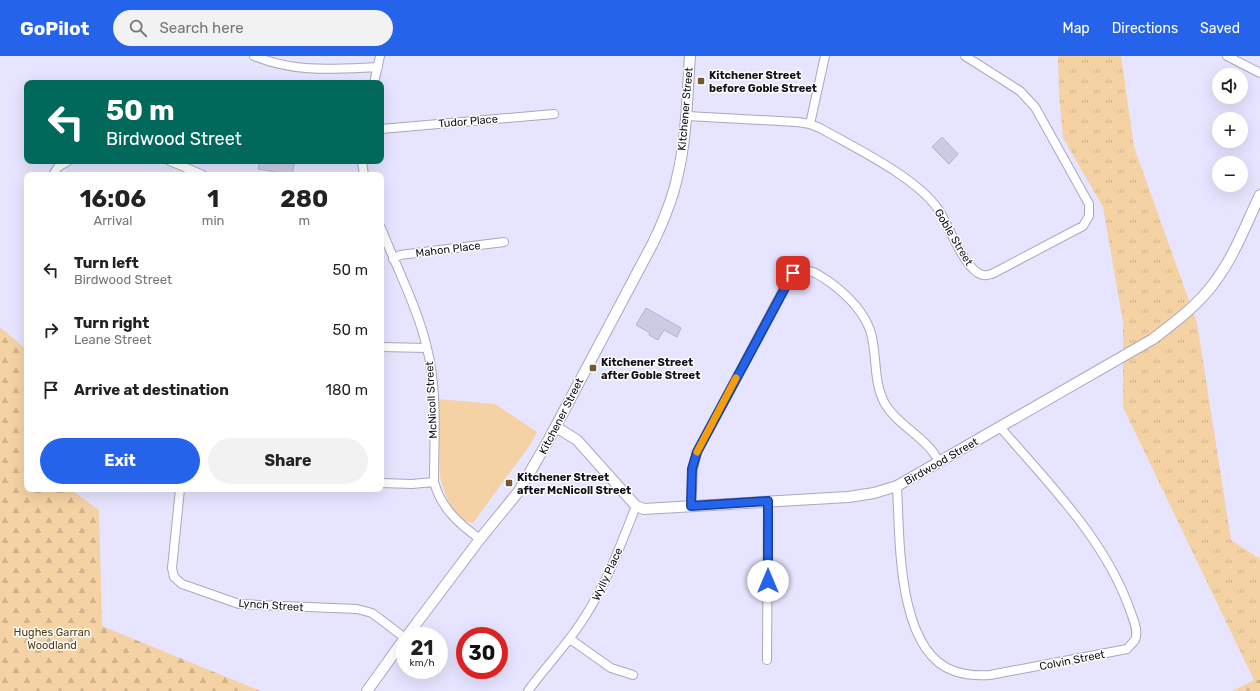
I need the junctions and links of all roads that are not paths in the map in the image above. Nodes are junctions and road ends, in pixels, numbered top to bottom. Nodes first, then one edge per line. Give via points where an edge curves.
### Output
1 (254, 56) edge
2 (380, 56) edge
3 (690, 56) edge
4 (825, 56) edge
5 (965, 56) edge
6 (1227, 56) edge
7 (378, 67) junction
8 (1260, 73) edge
9 (375, 80) edge
10 (554, 114) dead end
11 (687, 116) junction
12 (810, 124) junction
13 (384, 129) edge
14 (63, 164) edge
15 (177, 164) edge
16 (55, 172) edge
17 (196, 172) edge
18 (1260, 195) edge
19 (384, 236) edge
20 (504, 242) dead end
21 (393, 259) junction
22 (384, 348) edge
23 (427, 348) junction
24 (556, 427) junction
25 (1000, 427) junction
26 (940, 462) junction
27 (434, 482) junction
28 (384, 483) edge
29 (897, 486) junction
30 (180, 492) edge
31 (768, 501) junction
32 (636, 506) junction
33 (691, 506) junction
34 (480, 539) junction
35 (414, 627) edge
36 (396, 630) edge
37 (570, 639) junction
38 (396, 651) edge
39 (767, 660) dead end
40 (633, 675) dead end
41 (367, 691) edge
42 (528, 691) edge

1 - 7 street via 289,67
2 - 7 street
3 - 11 street, Kitchener Street
4 - 12 street
5 - 12 street, Goble Street via 1020,91 1035,107 1090,204 1089,216 1083,226 1001,270 983,275 973,269 938,209 926,194 906,178
6 - 8 street
7 - 9 street
10 - 13 street, Tudor Place
11 - 12 street, Goble Street
11 - 24 street, Kitchener Street via 677,177 667,211 653,244
14 - 16 street
15 - 17 street
18 - 25 street, Birdwood Street via 1230,258 1214,283 1195,305 1153,339
19 - 21 street, McNicoll Street
20 - 21 street, Mahon Place via 400,255
21 - 23 street, McNicoll Street via 422,329
22 - 23 street
23 - 27 street, McNicoll Street via 433,398
24 - 32 street via 577,440
24 - 34 street, Kitchener Street via 520,491
25 - 26 street, Birdwood Street
25 - 29 street, Colvin Street via 1063,501 1107,562 1125,596 1135,625 1135,639 1126,649 990,676 972,676 953,671 936,660 923,645 907,603 900,553
26 - 29 street, Birdwood Street
26 - 33 street via 936,454 898,420 886,404 878,386 870,330 863,315 837,287 820,275 809,269 796,270 787,282 697,452 692,469
27 - 28 street
27 - 34 street, McNicoll Street via 444,507 460,524
29 - 31 street, Birdwood Street via 868,494
30 - 36 street, Lynch Street via 172,568 174,577 182,584 239,604 357,609 372,612
31 - 33 street, Birdwood Street
31 - 39 street
32 - 33 street, Birdwood Street via 644,509
32 - 37 street, Wylly Place via 598,596
34 - 35 street, Kitchener Street
37 - 40 street via 611,668
37 - 42 street, Wylly Place
38 - 41 street, Kitchener Street

